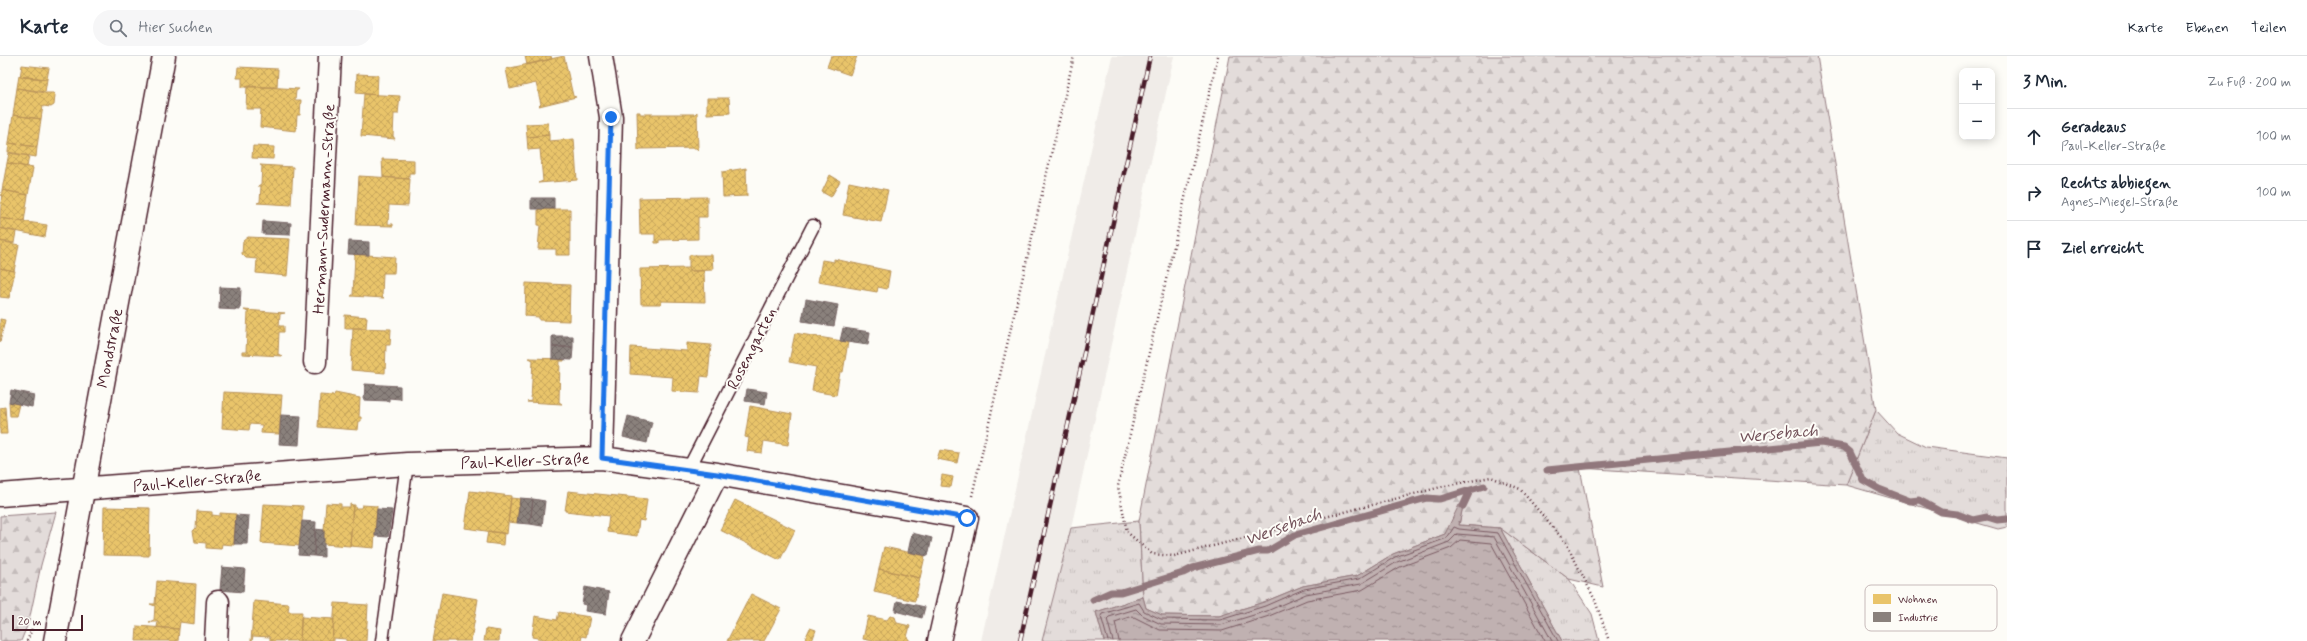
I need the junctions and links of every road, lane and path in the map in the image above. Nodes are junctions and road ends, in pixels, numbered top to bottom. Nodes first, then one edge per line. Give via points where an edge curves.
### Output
1 (164, 56) edge
2 (330, 56) edge
3 (601, 56) edge
4 (1074, 56) edge
5 (1218, 56) edge
6 (813, 226) dead end
7 (315, 362) dead end
8 (602, 458) junction
9 (407, 464) junction
10 (688, 470) junction
11 (717, 474) junction
12 (83, 488) junction
13 (0, 495) edge
14 (967, 518) junction
15 (218, 602) dead end
16 (55, 641) edge
17 (216, 641) edge
18 (382, 641) edge
19 (633, 641) edge
20 (939, 641) edge
21 (1609, 641) edge

1 - 12 street, Mondstraße
2 - 7 street, Hermann-Sudermann-Straße
3 - 8 street via 611,117
4 - 14 path
5 - 21 path via 1118,486 1127,532 1152,554 1174,556 1445,486 1491,477 1520,489 1566,543 1596,600
6 - 10 lane, Rosengarten
8 - 9 street, Paul-Keller-Straße
8 - 10 street, Paul-Keller-Straße
9 - 12 street, Paul-Keller-Straße
9 - 18 lane
10 - 11 street, Paul-Keller-Straße
11 - 14 street, Paul-Keller-Straße
11 - 19 street
12 - 13 street, Paul-Keller-Straße
12 - 16 street, Mondstraße
14 - 20 street
15 - 17 street

